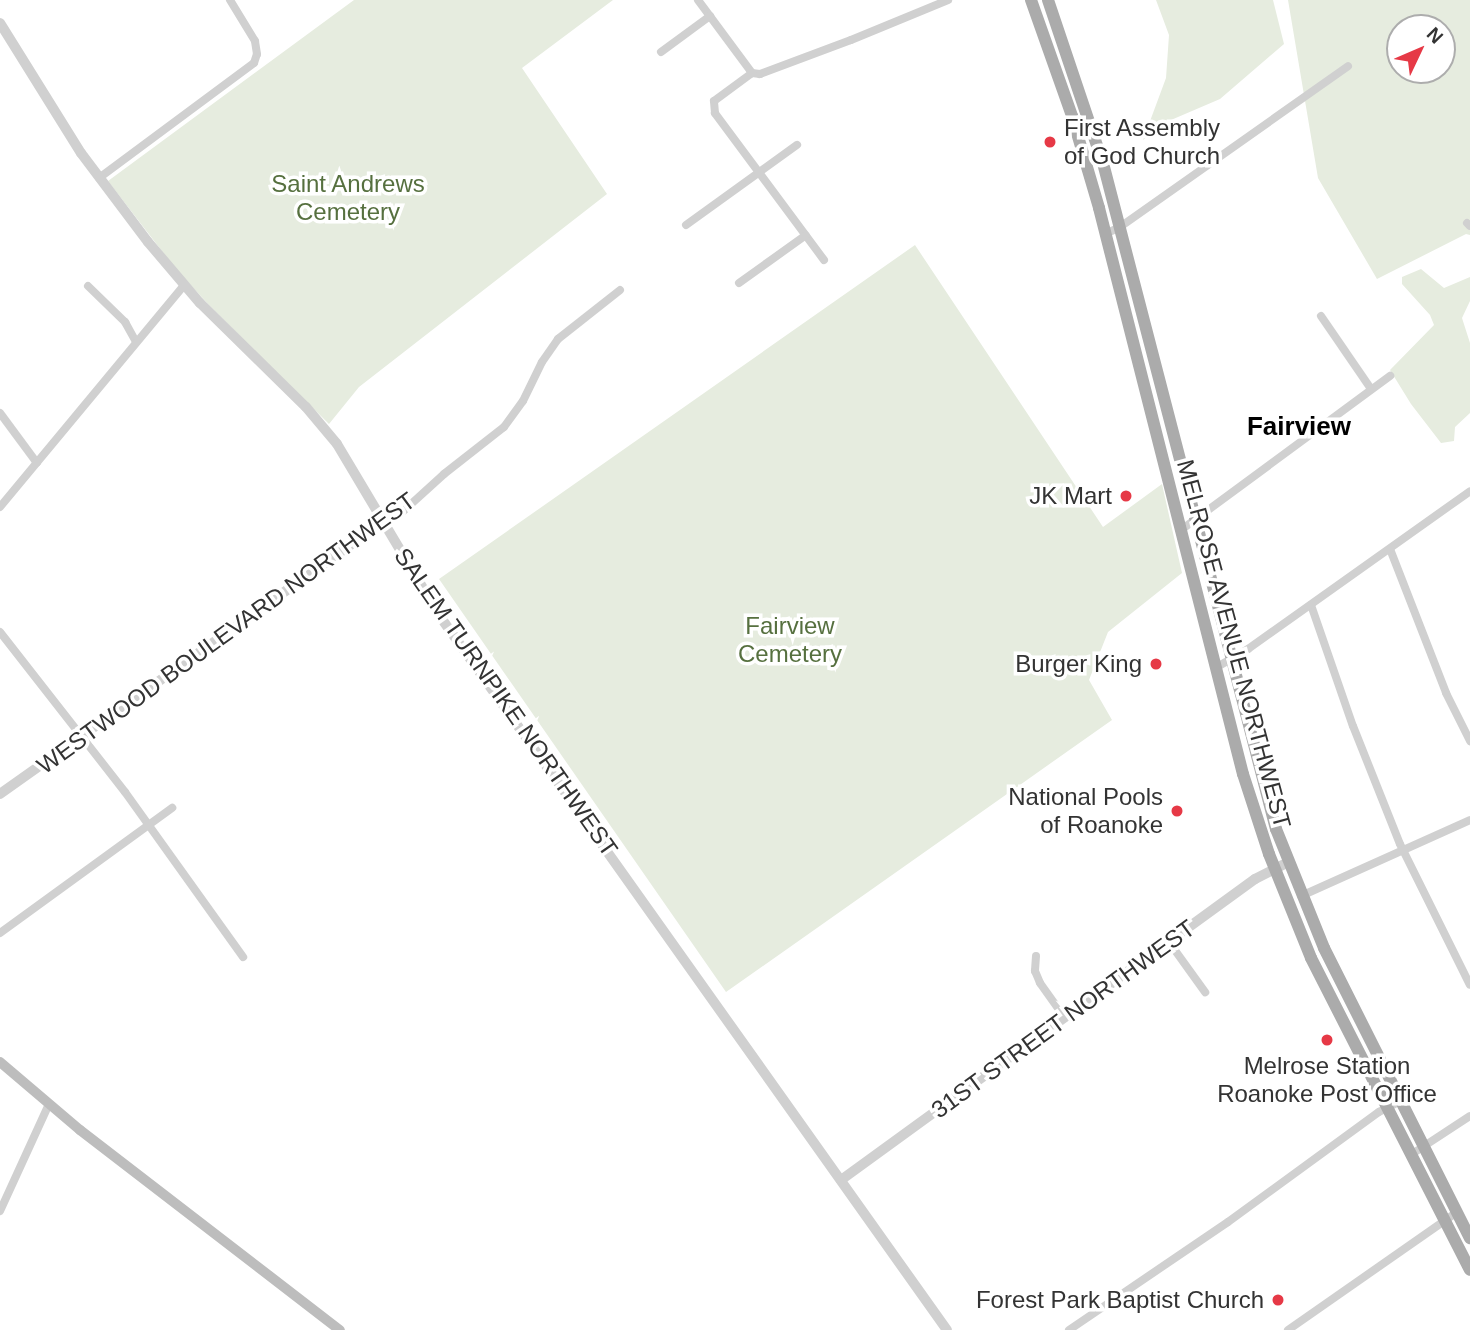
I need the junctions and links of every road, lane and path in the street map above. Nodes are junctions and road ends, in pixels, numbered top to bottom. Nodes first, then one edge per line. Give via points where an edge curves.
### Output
1 (230, 0) edge
2 (698, 0) edge
3 (948, 0) edge
4 (1031, 0) edge
5 (1048, 0) edge
6 (710, 16) junction
7 (0, 23) edge
8 (4, 39) edge
9 (661, 52) dead end
10 (1348, 66) dead end
11 (752, 73) junction
12 (797, 145) dead end
13 (759, 172) junction
14 (99, 178) junction
15 (686, 225) dead end
16 (1120, 227) junction
17 (1105, 234) junction
18 (806, 235) junction
19 (824, 260) dead end
20 (739, 283) dead end
21 (184, 285) junction
22 (88, 286) dead end
23 (620, 290) dead end
24 (1321, 316) dead end
25 (136, 342) junction
26 (1390, 376) dead end
27 (1371, 389) junction
28 (0, 413) edge
29 (37, 463) junction
30 (1470, 492) edge
31 (0, 507) edge
32 (1195, 519) junction
33 (383, 522) junction
34 (1181, 530) junction
35 (1390, 549) junction
36 (1311, 604) junction
37 (0, 632) edge
38 (1231, 659) junction
39 (1217, 667) junction
40 (82, 735) junction
41 (1470, 741) edge
42 (0, 794) edge
43 (172, 808) dead end
44 (1470, 820) edge
45 (149, 825) junction
46 (1402, 849) junction
47 (1288, 862) junction
48 (1274, 868) junction
49 (1301, 896) junction
50 (0, 933) edge
51 (1168, 942) junction
52 (1036, 956) dead end
53 (243, 957) dead end
54 (1470, 985) edge
55 (1205, 992) dead end
56 (1065, 1018) junction
57 (0, 1062) edge
58 (1401, 1101) junction
59 (49, 1104) junction
60 (1388, 1108) junction
61 (1470, 1115) edge
62 (1424, 1147) junction
63 (1412, 1154) junction
64 (841, 1180) junction
65 (0, 1211) edge
66 (1457, 1212) junction
67 (1445, 1220) junction
68 (1470, 1238) edge
69 (1470, 1269) edge
70 (338, 1329) edge
71 (947, 1330) edge
72 (1069, 1330) edge
73 (1288, 1330) edge

1 - 14 street via 257,47 256,59
2 - 6 street
3 - 11 street via 760,74
4 - 17 main road, MELROSE AVENUE NORTHWEST via 1072,116
5 - 16 main road, MELROSE AVENUE NORTHWEST
6 - 9 street
6 - 11 street
7 - 8 street, SALEM TURNPIKE NORTHWEST
8 - 14 street, SALEM TURNPIKE NORTHWEST
10 - 16 street
11 - 13 street via 714,101 714,110
12 - 13 street
13 - 15 street
13 - 18 street
14 - 21 street, SALEM TURNPIKE NORTHWEST
16 - 17 street
16 - 32 main road, MELROSE AVENUE NORTHWEST
17 - 34 main road, MELROSE AVENUE NORTHWEST
18 - 19 street
18 - 20 street
21 - 25 street
21 - 33 street, SALEM TURNPIKE NORTHWEST via 325,429
22 - 25 street via 125,322
23 - 33 street, WESTWOOD BOULEVARD NORTHWEST via 559,337 504,427 399,515
24 - 27 street
25 - 29 street
26 - 27 street
27 - 32 street
28 - 29 street
29 - 31 street
30 - 35 street
32 - 34 street
32 - 38 main road, MELROSE AVENUE NORTHWEST
33 - 40 street, WESTWOOD BOULEVARD NORTHWEST
33 - 64 street, SALEM TURNPIKE NORTHWEST via 439,614
34 - 39 main road, MELROSE AVENUE NORTHWEST
35 - 36 street
35 - 41 street via 1446,693
36 - 38 street
36 - 46 street
37 - 40 street
38 - 39 street
38 - 47 main road, MELROSE AVENUE NORTHWEST
39 - 48 main road, MELROSE AVENUE NORTHWEST via 1243,774
40 - 42 street, WESTWOOD BOULEVARD NORTHWEST
40 - 45 street
43 - 45 street
44 - 46 street
45 - 50 street
45 - 53 street
46 - 49 street
46 - 54 street
47 - 48 street, 31ST STREET NORTHWEST
47 - 49 main road, MELROSE AVENUE NORTHWEST
48 - 51 street, 31ST STREET NORTHWEST
48 - 60 main road, MELROSE AVENUE NORTHWEST via 1306,947
49 - 58 main road, MELROSE AVENUE NORTHWEST
51 - 55 street
51 - 56 street, 31ST STREET NORTHWEST
52 - 56 street via 1040,983
56 - 64 street, 31ST STREET NORTHWEST
57 - 59 main road
58 - 60 street
58 - 62 main road, MELROSE AVENUE NORTHWEST
59 - 65 street
59 - 70 main road
60 - 63 main road, MELROSE AVENUE NORTHWEST
60 - 72 street
61 - 62 street
62 - 63 street
62 - 66 main road, MELROSE AVENUE NORTHWEST
63 - 67 main road, MELROSE AVENUE NORTHWEST
64 - 71 street, SALEM TURNPIKE NORTHWEST
66 - 67 street
66 - 68 main road, MELROSE AVENUE NORTHWEST
67 - 69 main road, MELROSE AVENUE NORTHWEST
67 - 73 street

